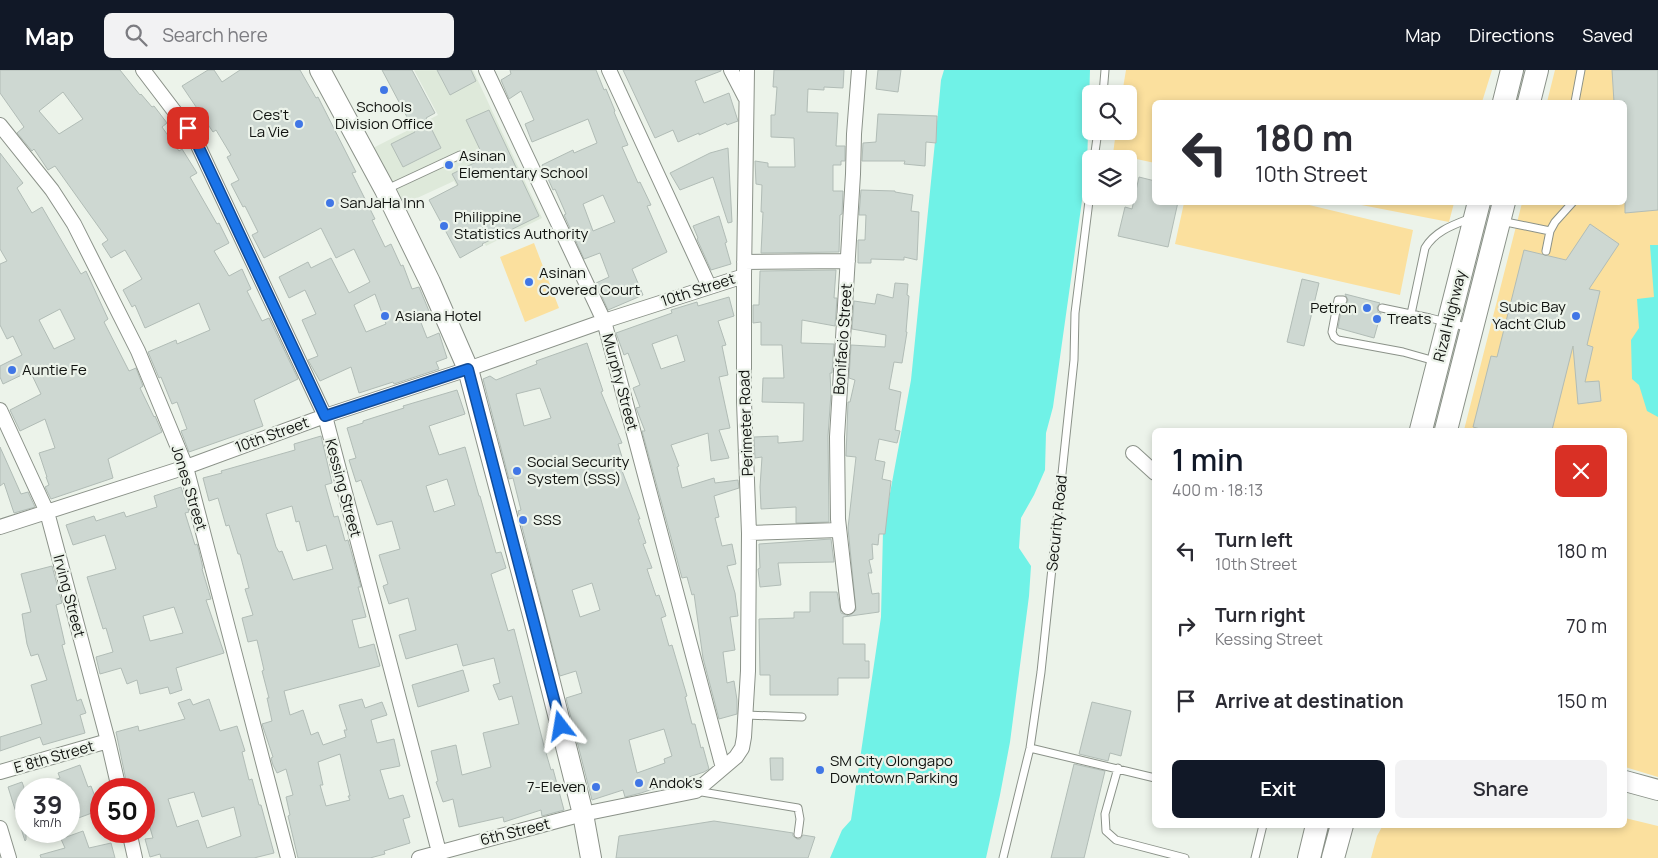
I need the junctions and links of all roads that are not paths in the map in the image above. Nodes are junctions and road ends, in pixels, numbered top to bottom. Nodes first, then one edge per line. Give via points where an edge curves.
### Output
1 (143, 70) edge
2 (320, 70) edge
3 (486, 70) edge
4 (609, 70) edge
5 (731, 70) edge
6 (747, 70) edge
7 (859, 70) edge
8 (1106, 70) edge
9 (1512, 70) edge
10 (1538, 70) edge
11 (1581, 70) edge
12 (1104, 85) edge
13 (746, 98) junction
14 (1504, 100) edge
15 (1530, 100) edge
16 (1575, 100) edge
17 (0, 125) edge
18 (460, 155) dead end
19 (385, 190) junction
20 (1088, 205) edge
21 (1570, 205) edge
22 (1489, 213) edge
23 (1550, 231) junction
24 (1546, 251) dead end
25 (848, 261) junction
26 (744, 269) junction
27 (709, 286) junction
28 (1343, 300) dead end
29 (1382, 308) dead end
30 (1412, 314) junction
31 (604, 321) junction
32 (1448, 323) junction
33 (1473, 329) junction
34 (1438, 362) junction
35 (468, 369) junction
36 (0, 410) edge
37 (325, 416) junction
38 (1422, 428) edge
39 (1447, 428) edge
40 (1133, 453) dead end
41 (186, 467) junction
42 (1152, 470) edge
43 (47, 512) junction
44 (0, 527) edge
45 (839, 530) junction
46 (749, 534) junction
47 (848, 607) dead end
48 (746, 715) junction
49 (802, 717) dead end
50 (108, 741) junction
51 (1030, 748) junction
52 (723, 768) junction
53 (1118, 768) junction
54 (0, 772) edge
55 (1152, 777) edge
56 (116, 778) edge
57 (1627, 782) edge
58 (1658, 790) edge
59 (696, 791) junction
60 (583, 814) junction
61 (0, 828) edge
62 (1262, 828) edge
63 (1316, 828) edge
64 (1341, 828) edge
65 (798, 834) dead end
66 (132, 843) edge
67 (439, 852) junction
68 (1164, 856) edge
69 (9, 858) edge
70 (135, 858) edge
71 (288, 858) edge
72 (419, 858) edge
73 (591, 858) edge
74 (1003, 858) edge
75 (1185, 858) edge
76 (1255, 858) edge
77 (1309, 858) edge
78 (1333, 858) edge

1 - 37 street, Kessing Street via 194,137
2 - 19 main road
3 - 31 street, Murphy Street
4 - 27 street
5 - 13 street
6 - 13 street, Perimeter Road
7 - 25 street, Bonifacio Street
8 - 12 lane
9 - 14 main road
10 - 15 main road
11 - 16 lane
13 - 26 street, Perimeter Road
17 - 41 street, Jones Street via 52,190 74,224 138,351
18 - 19 lane
19 - 35 main road
20 - 51 lane, Security Road via 1042,662
21 - 23 lane
22 - 23 lane
22 - 30 lane via 1448,227 1430,238 1425,248
22 - 32 main road, Rizal Highway
22 - 33 main road, Rizal Highway
23 - 24 lane
25 - 26 street, 10th Street
25 - 45 street, Bonifacio Street via 837,428
26 - 27 street, 10th Street
26 - 46 street, Perimeter Road via 744,402
27 - 31 street, 10th Street
28 - 34 lane via 1338,300 1332,332 1338,340
29 - 30 lane
30 - 32 lane
31 - 35 street, 10th Street
31 - 52 street, Murphy Street
32 - 33 lane
32 - 34 main road, Rizal Highway
33 - 39 main road, Rizal Highway
34 - 38 main road, Rizal Highway
35 - 37 street, 10th Street
35 - 60 main road
36 - 43 street, Irving Street
37 - 41 street, 10th Street
37 - 67 street, Kessing Street
40 - 42 street
41 - 43 street, 10th Street
41 - 71 street, Jones Street
43 - 44 street, 10th Street
43 - 50 street, Irving Street
45 - 46 street
45 - 47 street, Bonifacio Street
46 - 48 street, Perimeter Road
48 - 49 lane
48 - 52 street, Perimeter Road via 740,752
50 - 54 street, E 8th Street
50 - 56 street, Irving Street
51 - 53 lane
51 - 74 lane, Security Road
52 - 59 street, Perimeter Road
53 - 55 lane
53 - 68 lane via 1105,814 1106,830 1116,840
57 - 58 main road
59 - 60 street, 6th Street
59 - 65 lane via 798,808
60 - 67 street, 6th Street
60 - 73 main road
61 - 69 street
62 - 76 lane
63 - 77 main road
64 - 78 main road
66 - 70 street
67 - 72 street, 6th Street
68 - 75 lane

